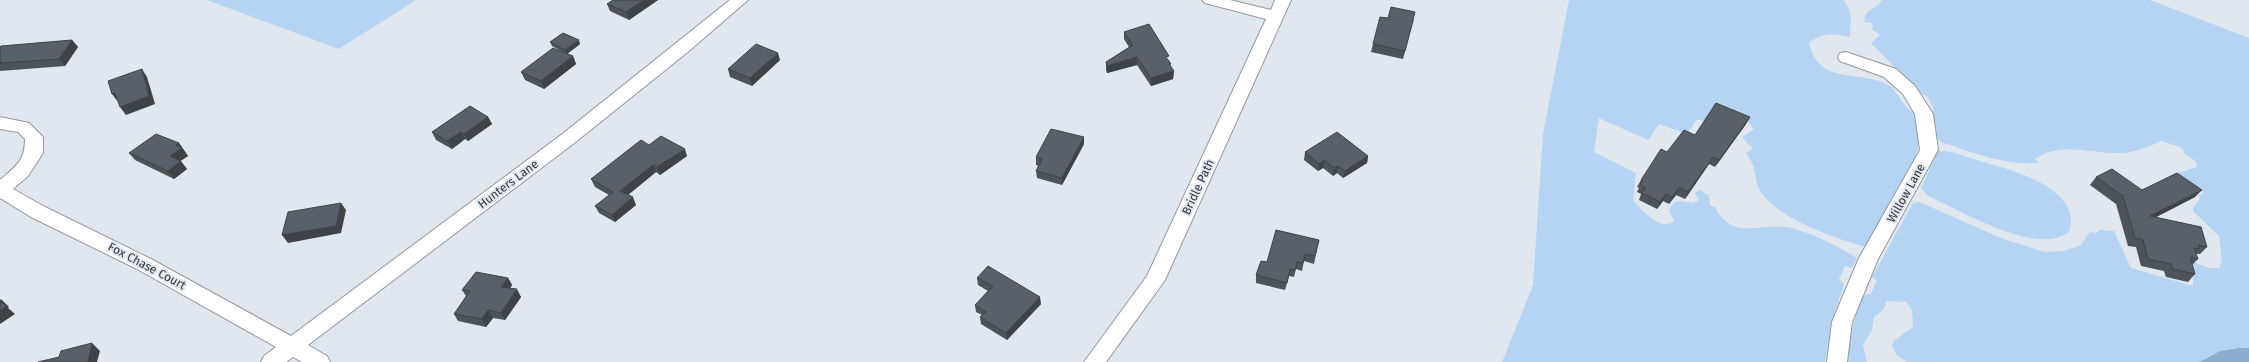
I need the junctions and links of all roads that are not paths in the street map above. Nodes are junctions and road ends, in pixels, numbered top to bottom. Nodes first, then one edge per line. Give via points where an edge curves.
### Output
1 (740, 0) edge
2 (1210, 0) edge
3 (1283, 0) edge
4 (1275, 16) junction
5 (1846, 57) dead end
6 (0, 122) edge
7 (0, 190) edge
8 (291, 347) junction
9 (271, 362) edge
10 (320, 362) edge
11 (1094, 362) edge
12 (1837, 362) edge

1 - 8 street, Hunters Lane via 619,98
2 - 4 street
3 - 4 street, Bridle Path
4 - 11 street, Bridle Path via 1155,280
5 - 12 street, Willow Lane via 1890,73 1909,90 1924,114 1929,150 1869,258 1842,322
6 - 7 street, Fox Chase Court via 23,127 34,137 34,153 25,166
7 - 8 street, Fox Chase Court via 38,212 144,264
8 - 9 street, Hunters Lane
8 - 10 street, Fox Chase Court

